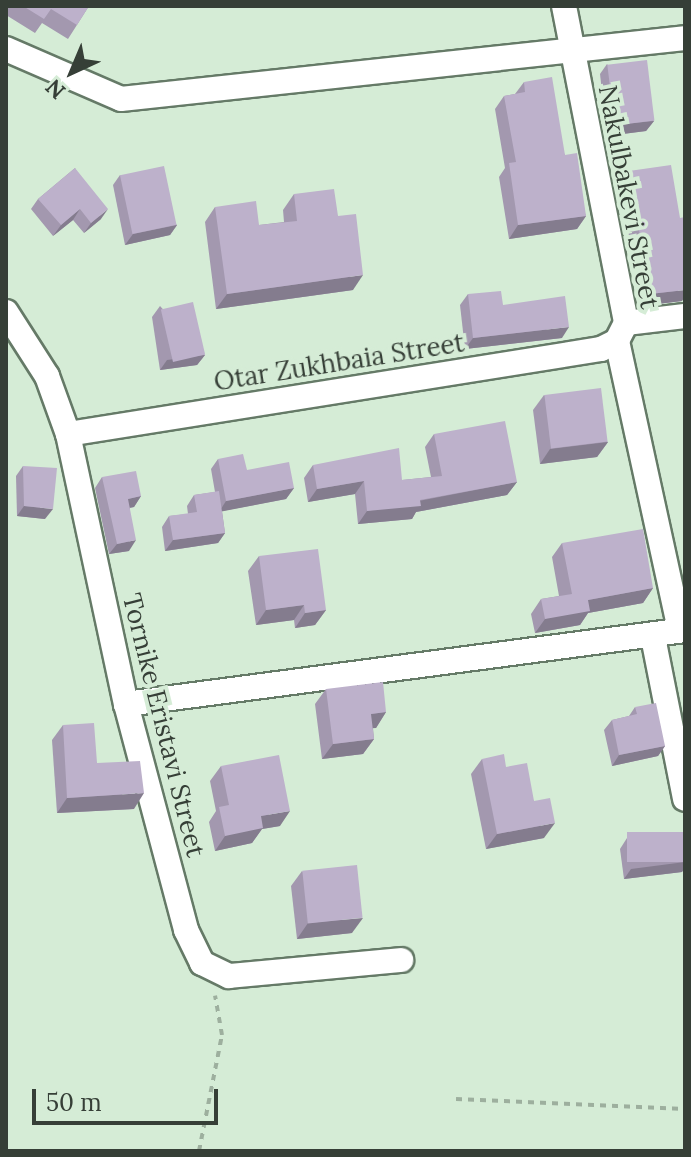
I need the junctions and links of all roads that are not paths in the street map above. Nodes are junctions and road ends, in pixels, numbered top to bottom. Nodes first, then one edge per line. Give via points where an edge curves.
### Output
1 (564, 6) edge
2 (685, 38) edge
3 (6, 49) edge
4 (573, 52) junction
5 (6, 312) edge
6 (685, 316) edge
7 (621, 332) junction
8 (68, 434) junction
9 (683, 630) edge
10 (653, 637) junction
11 (126, 704) junction
12 (685, 799) edge
13 (401, 960) dead end

1 - 4 street, Nakulbakevi Street
2 - 4 street
3 - 4 street via 121,99
4 - 7 street, Nakulbakevi Street
5 - 8 street, Tornike Eristavi Street via 47,376
6 - 7 street, Otar Zukhbaia Street
7 - 8 street, Otar Zukhbaia Street via 601,349
7 - 9 street, Nakulbakevi Street
8 - 11 street, Tornike Eristavi Street
9 - 10 street
10 - 11 street
10 - 12 street
11 - 13 street, Tornike Eristavi Street via 186,930 202,963 229,976

